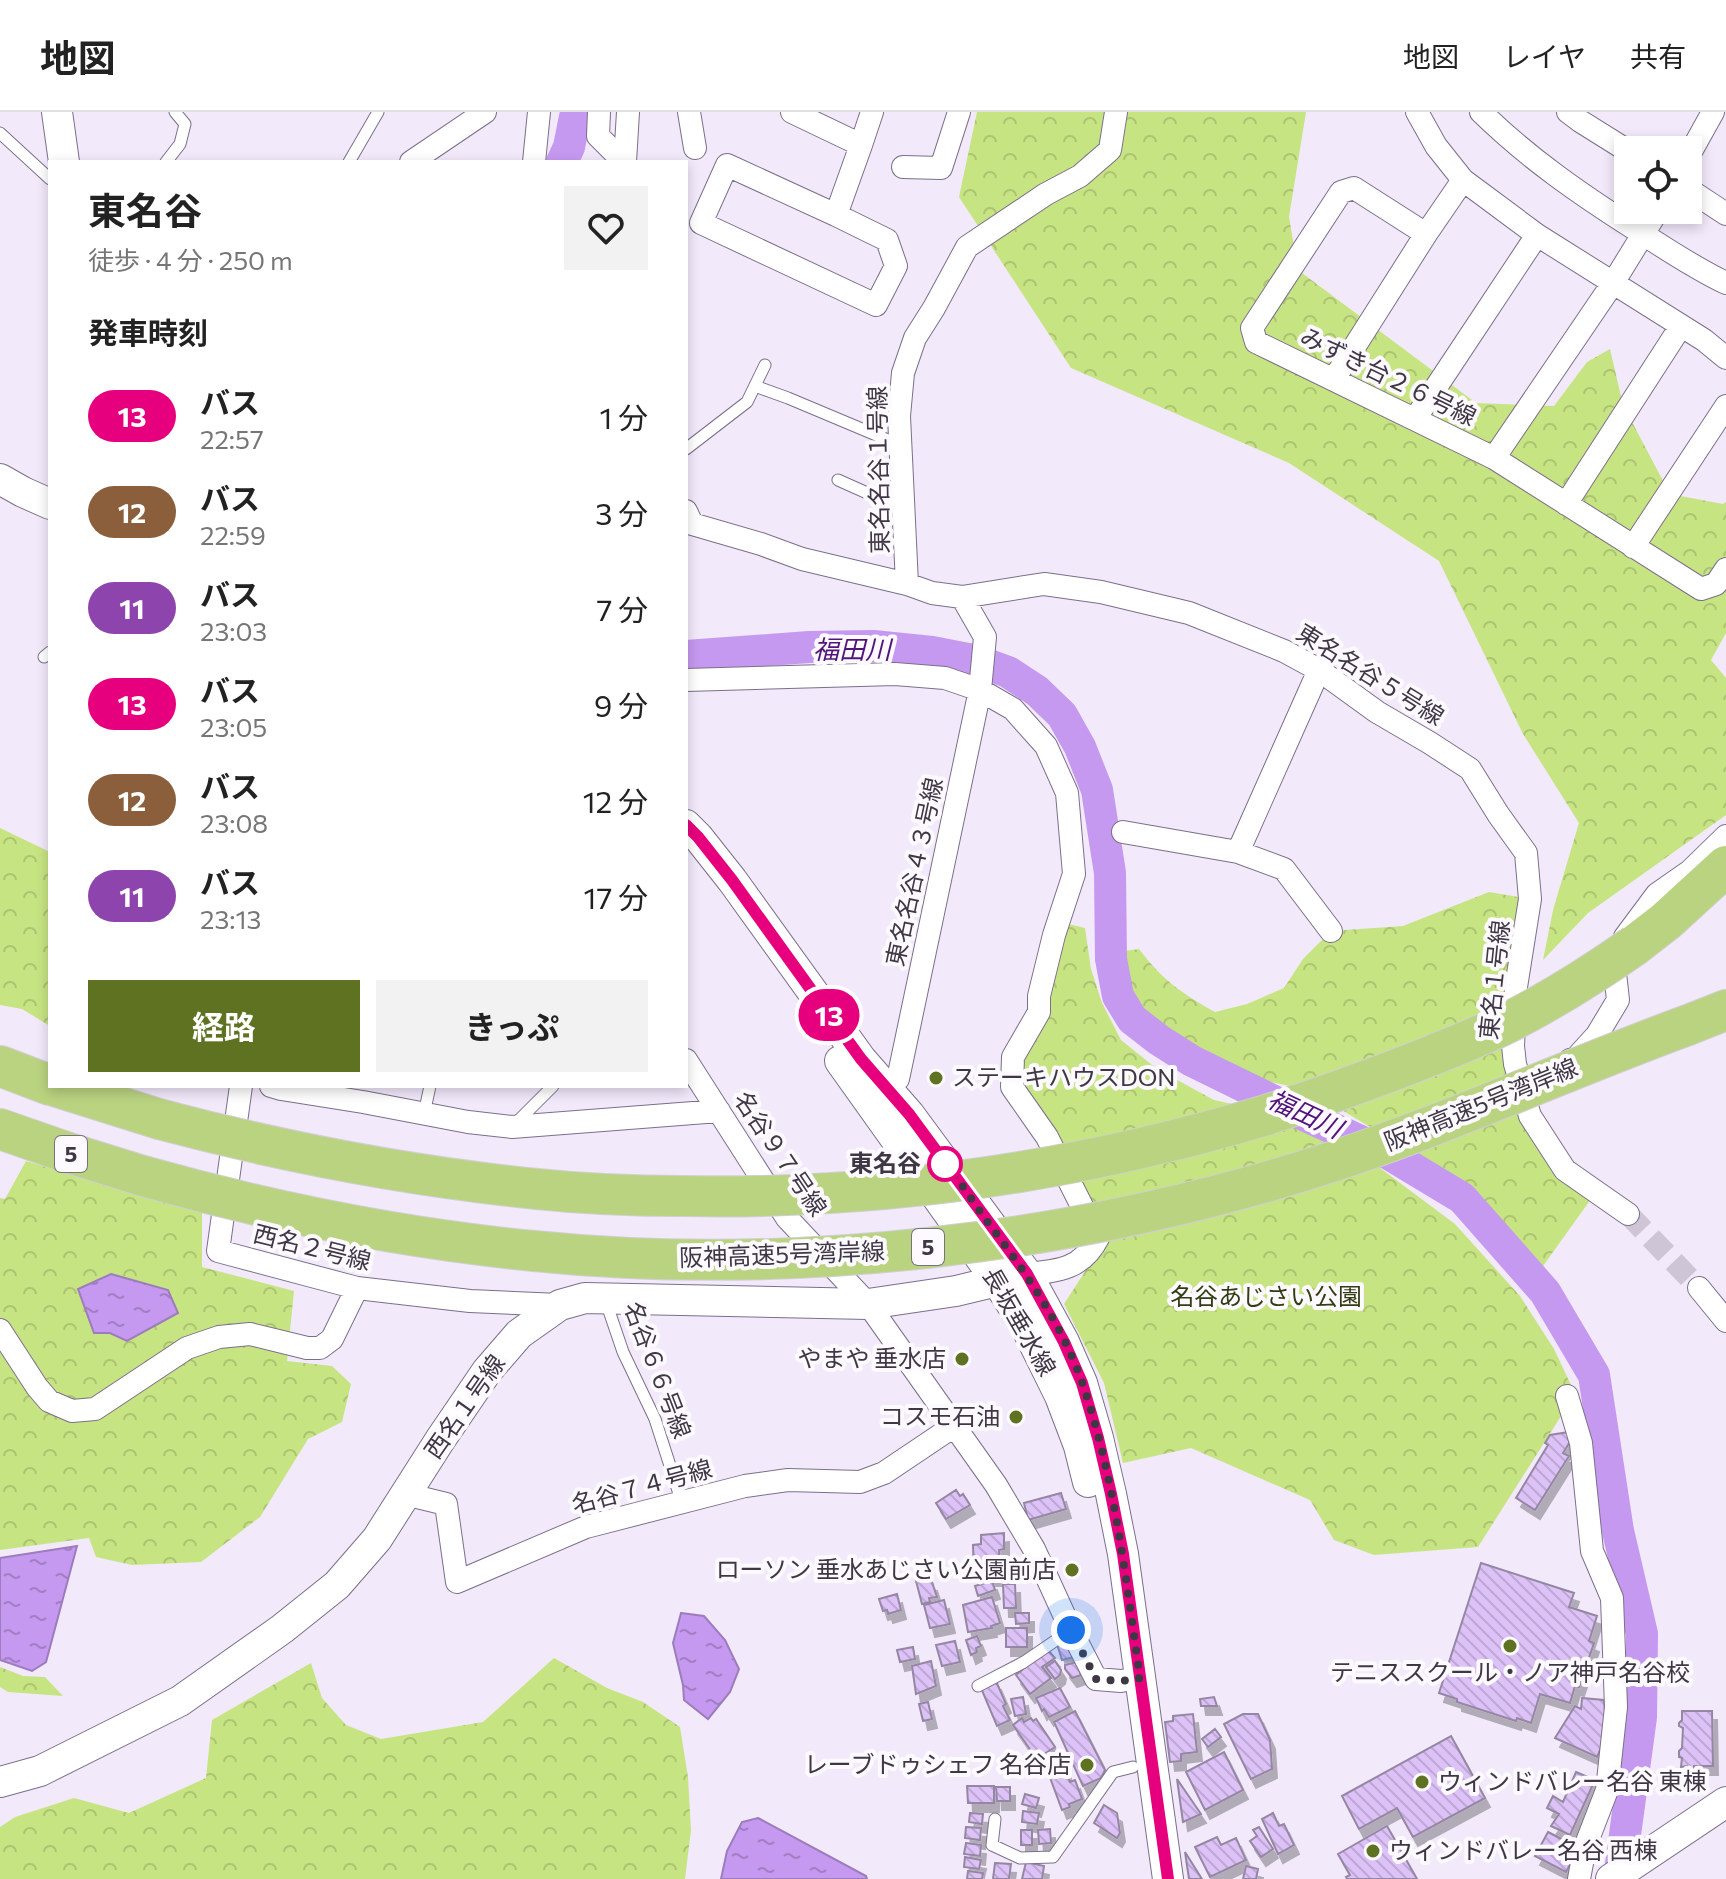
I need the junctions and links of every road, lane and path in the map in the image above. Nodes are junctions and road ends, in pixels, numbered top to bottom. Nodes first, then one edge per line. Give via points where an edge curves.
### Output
1 (57, 112) edge
2 (175, 112) edge
3 (378, 112) edge
4 (485, 112) edge
5 (539, 112) edge
6 (599, 112) edge
7 (628, 112) edge
8 (689, 112) edge
9 (792, 112) edge
10 (872, 112) edge
11 (959, 112) edge
12 (1116, 112) edge
13 (1417, 112) edge
14 (1481, 112) edge
15 (1568, 112) edge
16 (1608, 112) edge
17 (1713, 112) edge
18 (1597, 132) junction
19 (0, 133) edge
20 (1700, 136) edge
21 (1614, 142) edge
22 (861, 145) junction
23 (695, 148) dead end
24 (64, 160) edge
25 (168, 160) edge
26 (350, 160) edge
27 (414, 160) edge
28 (534, 160) edge
29 (623, 160) edge
30 (625, 160) edge
31 (903, 167) dead end
32 (48, 177) edge
33 (1463, 180) junction
34 (1702, 198) edge
35 (1726, 214) edge
36 (836, 215) junction
37 (1650, 224) edge
38 (1426, 234) junction
39 (1537, 235) junction
40 (1644, 235) junction
41 (1613, 283) junction
42 (1726, 283) edge
43 (1681, 326) junction
44 (1726, 358) edge
45 (765, 365) dead end
46 (1334, 379) junction
47 (755, 386) junction
48 (1726, 406) edge
49 (1415, 419) junction
50 (900, 445) junction
51 (688, 447) edge
52 (1494, 458) junction
53 (0, 479) edge
54 (838, 480) dead end
55 (0, 501) edge
56 (48, 503) edge
57 (1566, 504) junction
58 (904, 509) junction
59 (48, 523) edge
60 (688, 523) edge
61 (1633, 547) junction
62 (1726, 569) edge
63 (907, 584) junction
64 (962, 597) junction
65 (1319, 670) junction
66 (688, 680) edge
67 (980, 690) junction
68 (688, 827) edge
69 (1123, 832) dead end
70 (1726, 836) edge
71 (1238, 852) junction
72 (688, 854) edge
73 (1726, 866) edge
74 (1530, 899) joint
75 (1331, 931) dead end
76 (1726, 1010) edge
77 (688, 1063) edge
78 (1515, 1064) junction
79 (0, 1066) edge
80 (48, 1084) edge
81 (61, 1088) edge
82 (241, 1088) edge
83 (278, 1088) edge
84 (430, 1088) edge
85 (551, 1088) edge
86 (877, 1096) junction
87 (719, 1111) junction
88 (424, 1114) junction
89 (512, 1127) junction
90 (0, 1129) edge
91 (1628, 1214) tunnel mouth
92 (1012, 1277) junction
93 (357, 1288) junction
94 (1699, 1288) tunnel mouth
95 (605, 1298) junction
96 (868, 1304) junction
97 (560, 1305) junction
98 (1726, 1321) edge
99 (0, 1330) edge
100 (1567, 1396) dead end
101 (954, 1426) junction
102 (405, 1494) junction
103 (682, 1503) junction
104 (1071, 1630) junction
105 (1131, 1679) junction
106 (978, 1686) dead end
107 (1133, 1767) junction
108 (0, 1782) edge
109 (1721, 1813) edge
110 (995, 1819) dead end
111 (1149, 1879) edge
112 (1168, 1879) edge
113 (1579, 1879) edge
114 (1611, 1879) edge

1 - 24 main road
2 - 25 lane via 185,124 180,144
3 - 26 lane
4 - 27 street
5 - 28 street
6 - 29 street via 598,136
7 - 30 street
8 - 23 street
9 - 22 street
10 - 22 street
11 - 31 street via 941,168
12 - 50 street, 東名名谷１号線 via 1110,150 1080,176 967,247 911,349 903,373
13 - 33 street
14 - 40 street via 1580,194
15 - 18 street
16 - 18 street
17 - 20 street
18 - 21 street
19 - 32 lane
22 - 36 street
33 - 38 street
33 - 39 street
34 - 35 street
36 - 36 street via 727,165 701,223 876,305 896,266 887,240
37 - 40 street
38 - 46 street
38 - 46 street, みずき台２６号線 via 1354,188 1341,192 1252,328 1256,342
39 - 41 street
39 - 49 street
40 - 41 street
40 - 42 street
41 - 43 street
41 - 52 street
43 - 44 street
43 - 57 street
45 - 47 lane
46 - 49 street, みずき台２６号線
47 - 50 lane
47 - 51 lane via 747,402
48 - 61 street
49 - 52 street, みずき台２６号線
50 - 58 street, 東名名谷１号線
52 - 57 street, みずき台２６号線
53 - 56 main road
54 - 58 lane
55 - 59 main road
57 - 61 street, みずき台２６号線
58 - 63 street, 東名名谷１号線
60 - 63 street, 東名名谷５号線 via 802,559
61 - 62 street, みずき台２６号線 via 1701,589 1716,584
63 - 64 street, 東名名谷５号線
64 - 65 street, 東名名谷５号線 via 1044,584 1101,592 1189,613
64 - 67 street, 東名名谷４３号線 via 985,637
65 - 71 street
65 - 74 street, 東名名谷５号線 via 1470,769 1526,853
66 - 67 street via 895,674 945,678
67 - 86 street, 東名名谷４３号線 via 898,1079
67 - 92 street via 1013,709 1046,746 1067,793 1074,874 1054,935 1039,1012 1013,1057 1012,1087 1047,1137 1098,1238 1090,1254 1071,1265
68 - 86 main road, 長坂垂水線 via 861,1059
69 - 71 street
70 - 78 street via 1657,894 1625,937 1615,973 1618,1000 1577,1057 1551,1066
71 - 75 street via 1284,869
72 - 86 main road, 長坂垂水線
73 - 81 highway, bridge via 1666,921 1594,974 1508,1023 1386,1074 1132,1152 958,1183 793,1196 540,1190 377,1168 226,1136
74 - 78 street, 東名１号線 via 1516,987
76 - 90 highway, 阪神高速5号湾岸線 / 5, bridge via 1410,1135 1236,1190 1058,1229 878,1253 618,1257 454,1242 227,1199
77 - 87 street, 名谷９７号線
78 - 91 street, 東名１号線 via 1530,1116 1565,1170
79 - 80 highway
82 - 93 street, 西名２号線 via 218,1251
83 - 88 street
84 - 88 lane
85 - 89 lane
86 - 92 main road, 長坂垂水線 via 909,1114
87 - 89 street
87 - 96 street, 名谷９７号線 via 787,1218
88 - 89 street
92 - 96 main road, 西名１号線
92 - 105 main road, 長坂垂水線 via 1064,1342 1082,1383 1123,1554
93 - 97 street, 西名２号線
93 - 99 street via 332,1339 320,1348 250,1334 219,1337 187,1348 95,1409 72,1411 49,1401
94 - 98 street
95 - 96 main road, 西名１号線
95 - 97 main road, 西名１号線
95 - 103 lane, 名谷６６号線 via 655,1419
96 - 101 street, 名谷９７号線
97 - 102 main road, 西名１号線 via 519,1334 487,1371
100 - 113 street via 1581,1443 1592,1551 1612,1598 1616,1707 1607,1790
101 - 103 street, 名谷７４号線 via 884,1473 860,1482 788,1480
101 - 104 street, 名谷９７号線 via 1034,1549
102 - 103 street, 名谷７４号線 via 446,1504 457,1582 586,1527
102 - 108 main road, 西名１号線 via 377,1539 337,1585 282,1629 180,1701 40,1771
104 - 105 street, 名谷９７号線 via 1096,1679
104 - 106 lane
105 - 107 main road, 長坂垂水線
105 - 112 main road, 長坂垂水線
107 - 110 lane via 1113,1772 1053,1857 1020,1858 992,1845
107 - 111 main road, 長坂垂水線
109 - 114 main road

